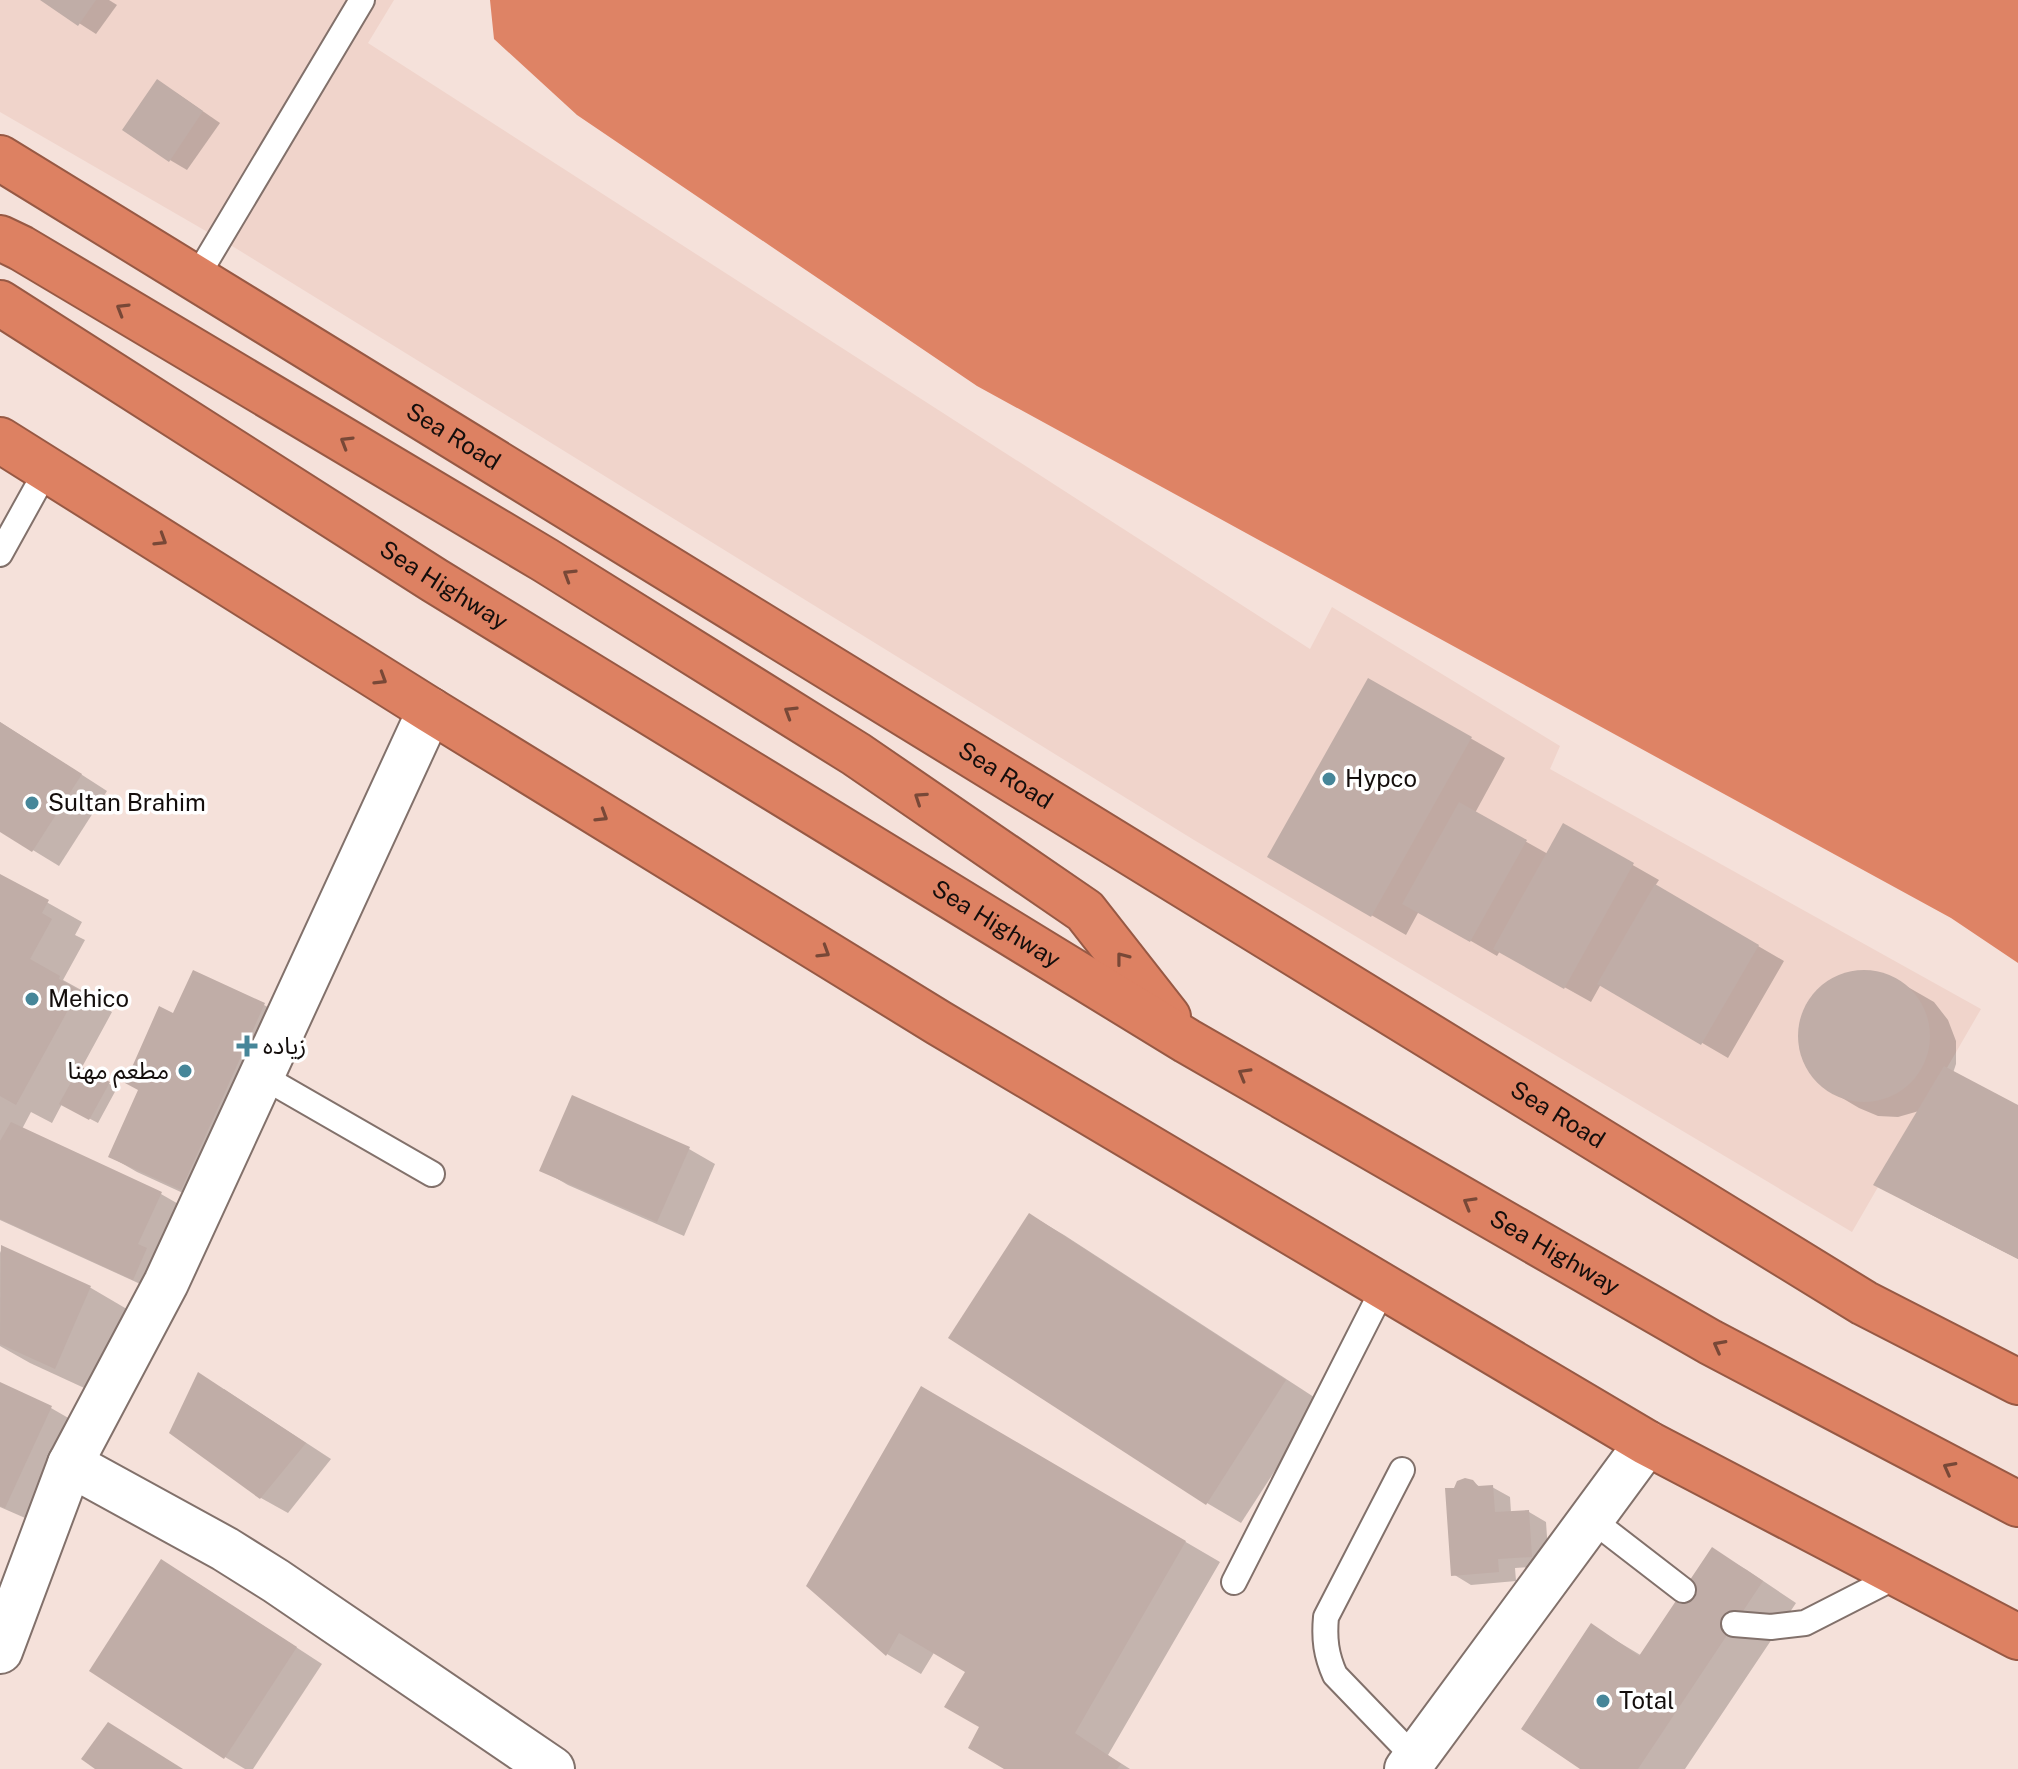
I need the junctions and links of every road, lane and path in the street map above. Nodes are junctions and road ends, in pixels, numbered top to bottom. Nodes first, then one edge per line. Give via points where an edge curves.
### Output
1 (362, 0) edge
2 (0, 158) edge
3 (0, 238) edge
4 (196, 278) junction
5 (0, 303) edge
6 (0, 440) edge
7 (18, 484) edge
8 (113, 509) junction
9 (0, 554) edge
10 (430, 710) junction
11 (1187, 1041) junction
12 (260, 1075) junction
13 (432, 1174) dead end
14 (1384, 1287) junction
15 (2018, 1382) edge
16 (1647, 1443) junction
17 (70, 1464) junction
18 (1402, 1470) dead end
19 (2018, 1504) edge
20 (1591, 1519) junction
21 (1899, 1575) junction
22 (1234, 1582) dead end
23 (1683, 1590) dead end
24 (1734, 1624) dead end
25 (2018, 1637) edge
26 (0, 1651) edge
27 (1412, 1764) edge
28 (552, 1769) edge

1 - 4 lane
2 - 4 highway, Sea Road
11 -> 3 highway via 1085,911 856,754 545,560
4 - 15 highway, Sea Road via 1864,1303
5 - 11 highway, Sea Highway via 434,580
6 - 8 highway
7 - 8 highway
7 - 9 lane
8 -> 10 highway
10 - 12 street
10 -> 14 highway via 939,1023
19 -> 11 highway, Sea Highway via 1710,1342
12 - 13 lane
12 - 17 street via 166,1283
14 - 16 highway
14 - 22 lane
16 - 20 street
16 - 21 highway
17 - 26 street
17 - 28 street via 276,1581
18 - 27 lane via 1326,1617 1324,1638 1335,1675
20 - 23 lane
20 - 27 street
21 - 24 lane via 1805,1623
21 - 25 highway

